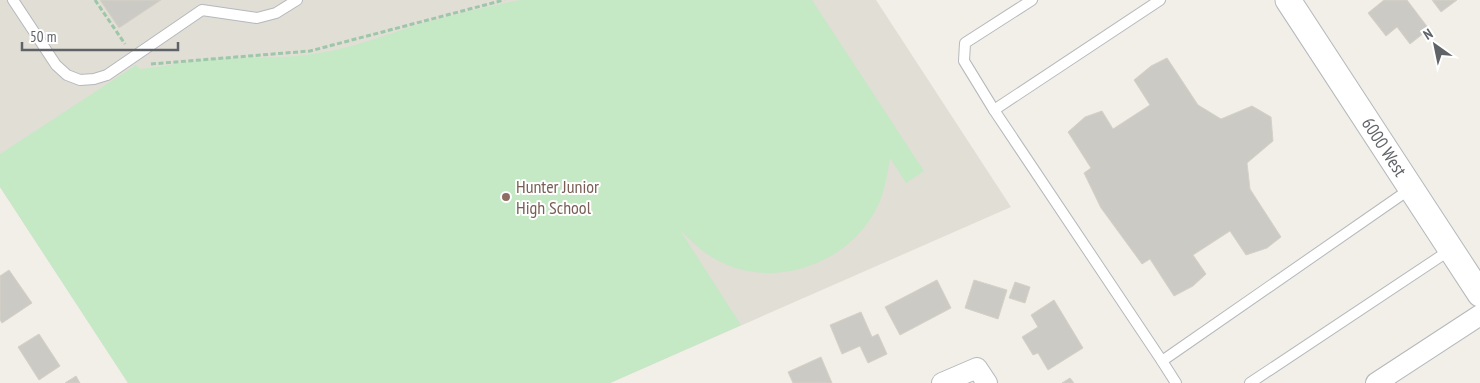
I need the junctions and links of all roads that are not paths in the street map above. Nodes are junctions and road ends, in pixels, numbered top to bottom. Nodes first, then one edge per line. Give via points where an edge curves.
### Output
1 (13, 0) edge
2 (297, 0) edge
3 (1032, 0) edge
4 (1160, 0) edge
5 (1288, 0) edge
6 (994, 110) junction
7 (1411, 188) junction
8 (1451, 249) junction
9 (1480, 294) edge
10 (1480, 315) edge
11 (1162, 361) junction
12 (982, 375) edge
13 (942, 383) edge
14 (1176, 383) edge
15 (1250, 383) edge
16 (1376, 383) edge

1 - 2 lane via 56,65 67,75 80,80 106,75 202,10 258,18 276,14
3 - 6 lane via 965,43 964,61
4 - 6 lane
5 - 7 street, 6000 West
6 - 11 lane
7 - 8 street, 6000 West
7 - 11 lane
8 - 9 street, 6000 West
8 - 15 lane
10 - 16 street
11 - 14 lane
12 - 13 street

